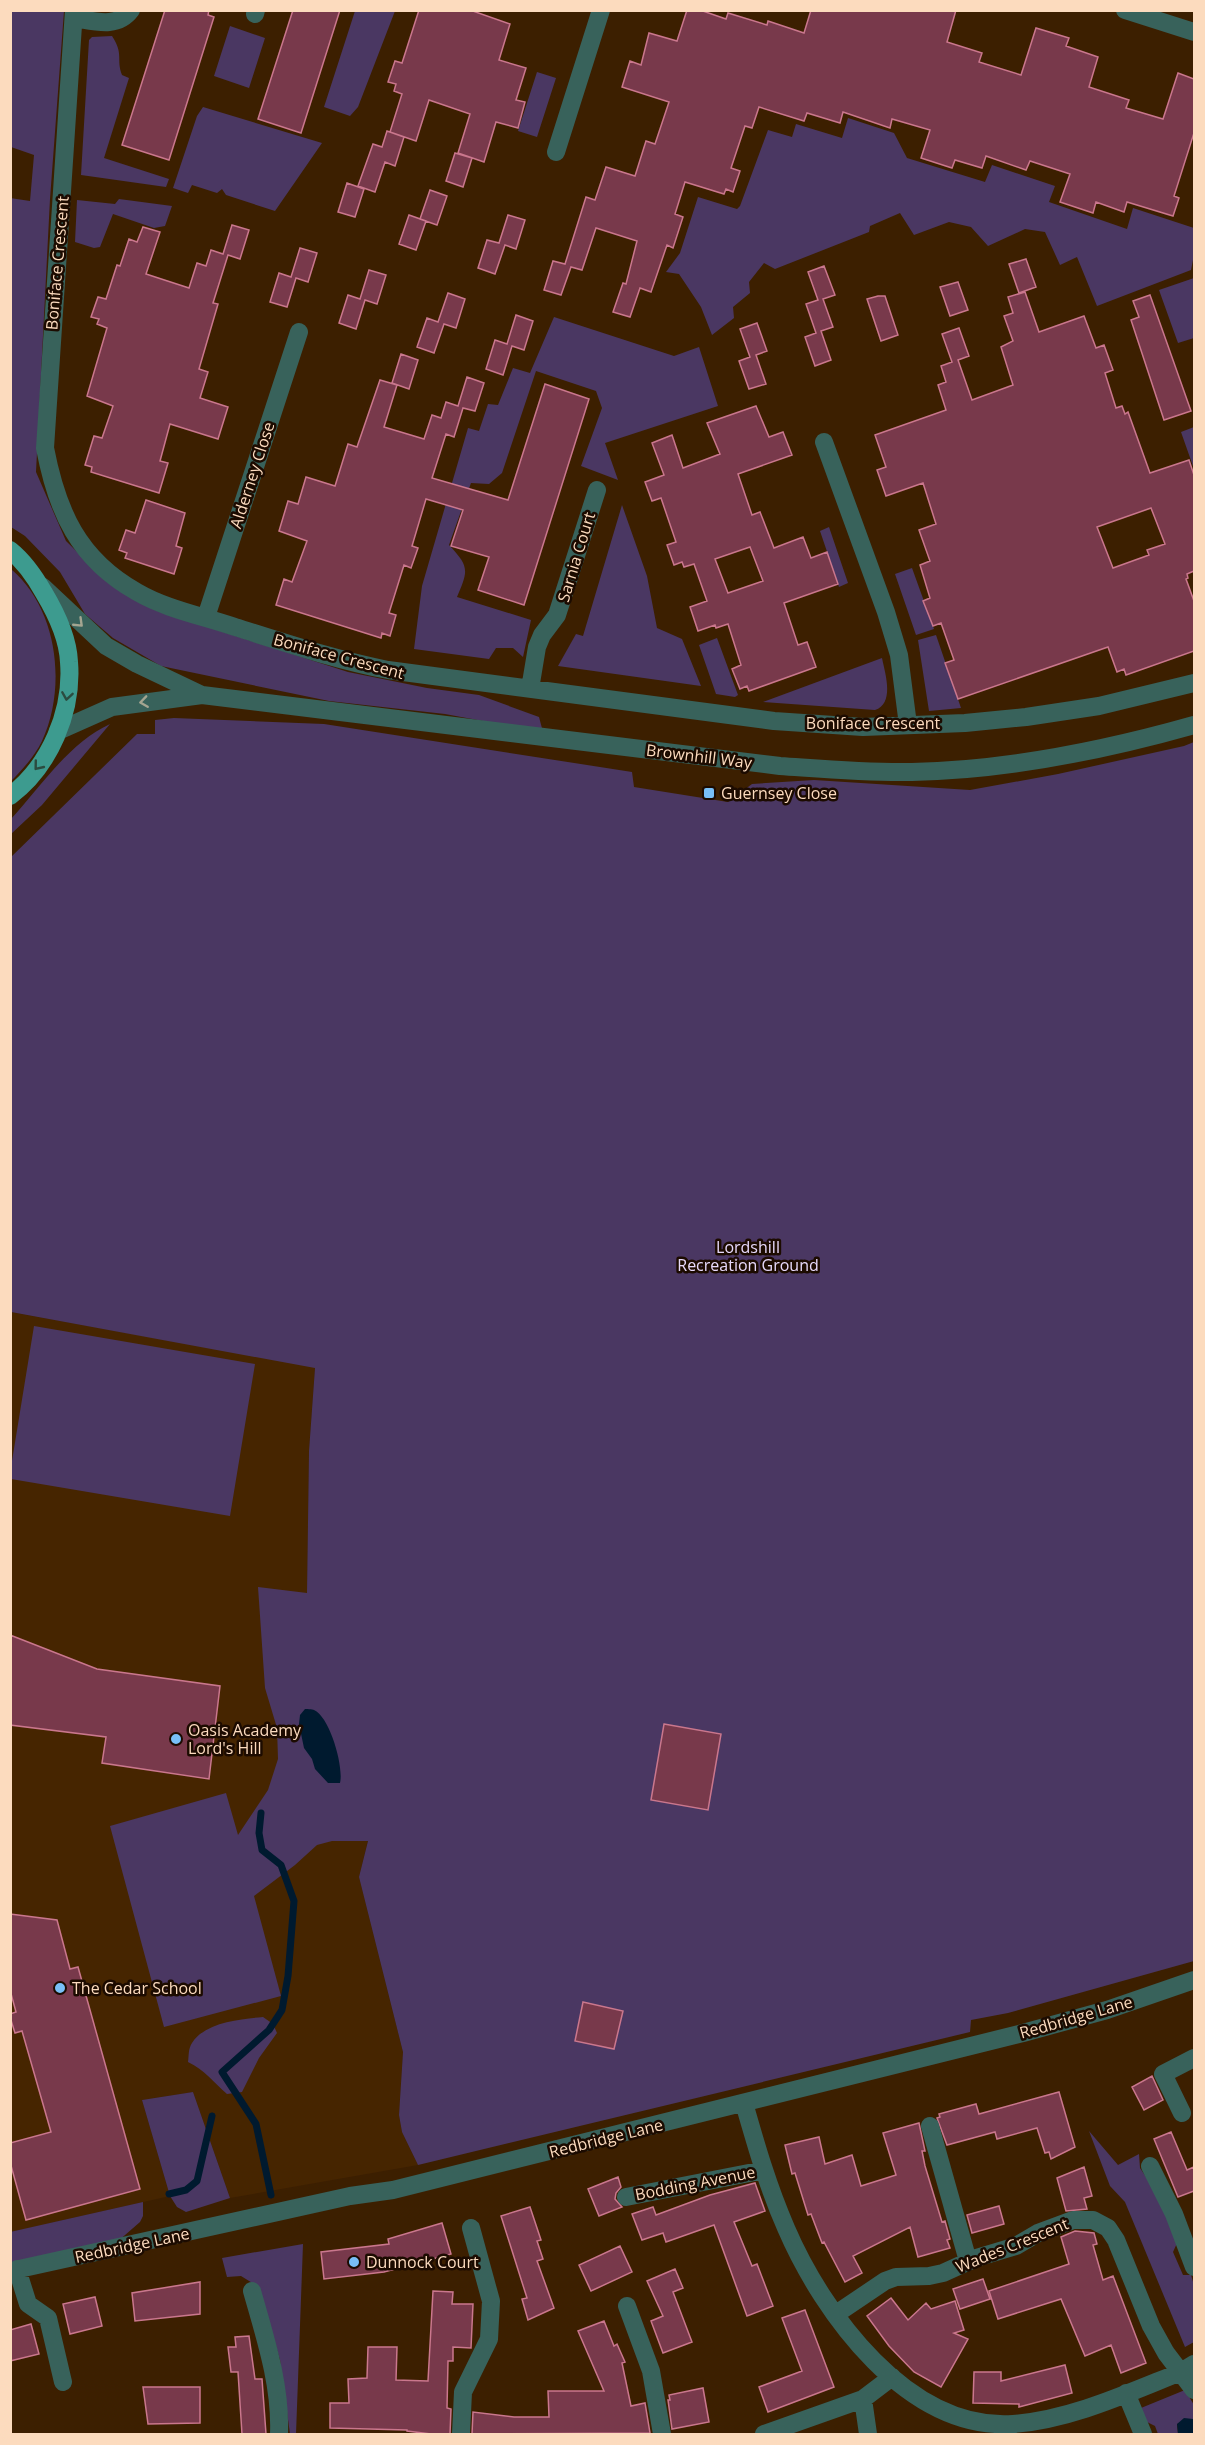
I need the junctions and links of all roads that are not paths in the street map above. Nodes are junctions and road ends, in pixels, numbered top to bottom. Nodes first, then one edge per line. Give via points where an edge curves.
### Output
1 (131, 10) edge
2 (601, 10) edge
3 (1125, 10) edge
4 (74, 14) edge
5 (1194, 32) edge
6 (556, 152) dead end
7 (298, 332) dead end
8 (824, 442) dead end
9 (597, 490) dead end
10 (10, 550) edge
11 (38, 582) junction
12 (206, 617) junction
13 (1194, 683) edge
14 (530, 689) junction
15 (202, 695) junction
16 (908, 725) junction
17 (1194, 725) edge
18 (58, 731) junction
19 (10, 796) edge
20 (1194, 1980) edge
21 (1194, 2058) edge
22 (744, 2103) junction
23 (1182, 2112) dead end
24 (930, 2126) dead end
25 (1150, 2166) dead end
26 (764, 2170) junction
27 (626, 2196) dead end
28 (471, 2228) dead end
29 (968, 2261) junction
30 (1194, 2267) edge
31 (14, 2270) edge
32 (252, 2291) dead end
33 (627, 2306) dead end
34 (836, 2314) junction
35 (1188, 2368) edge
36 (892, 2377) junction
37 (63, 2382) dead end
38 (1194, 2390) edge
39 (1126, 2393) junction
40 (863, 2399) junction
41 (814, 2417) junction
42 (1013, 2429) edge
43 (279, 2434) edge
44 (461, 2434) edge
45 (662, 2434) edge
46 (764, 2434) edge
47 (820, 2434) edge
48 (868, 2434) edge
49 (1143, 2434) edge

1 - 4 street via 124,20 114,22
2 - 6 street
3 - 5 street
4 - 12 street, Boniface Crescent via 46,416 45,448 51,479 74,536 92,558 137,592
7 - 12 street, Alderney Close
8 - 16 street via 890,623 899,655
9 - 14 street, Sarnia Court via 558,615 537,647
10 - 11 main road via 21,558
11 -> 15 street, Brownhill Way via 106,646
11 -> 18 main road via 56,614 69,661 68,690
12 - 14 street, Boniface Crescent via 370,667
13 - 16 street, Boniface Crescent via 1099,706 1026,717
14 - 16 street, Boniface Crescent via 812,725
15 - 17 street, Brownhill Way via 780,766 856,771 913,772 1028,763
15 -> 18 street, Brownhill Way via 112,707
18 -> 19 main road via 48,753
20 - 22 street, Redbridge Lane via 1023,2033
21 - 23 street via 1163,2074
22 - 26 street, Bodding Avenue
22 - 31 street, Redbridge Lane via 393,2190 350,2196
24 - 29 street
25 - 30 street
26 - 27 street, Bodding Avenue
26 - 34 street, Bodding Avenue via 786,2228
28 - 44 street via 491,2301 489,2339 463,2392
29 - 34 street, Wades Crescent via 943,2273 885,2281
29 - 35 street, Wades Crescent via 1016,2246 1073,2220 1093,2220 1108,2228 1116,2240 1166,2353
31 - 37 street via 28,2304 48,2318
32 - 43 street via 272,2365
33 - 45 street via 651,2371
34 - 36 street, Bodding Avenue
35 - 38 street
35 - 39 street, Bodding Avenue
36 - 40 street
36 - 42 street, Bodding Avenue via 944,2412
39 - 42 street, Bodding Avenue
39 - 49 street
40 - 41 street
40 - 48 street
41 - 46 street
41 - 47 street

